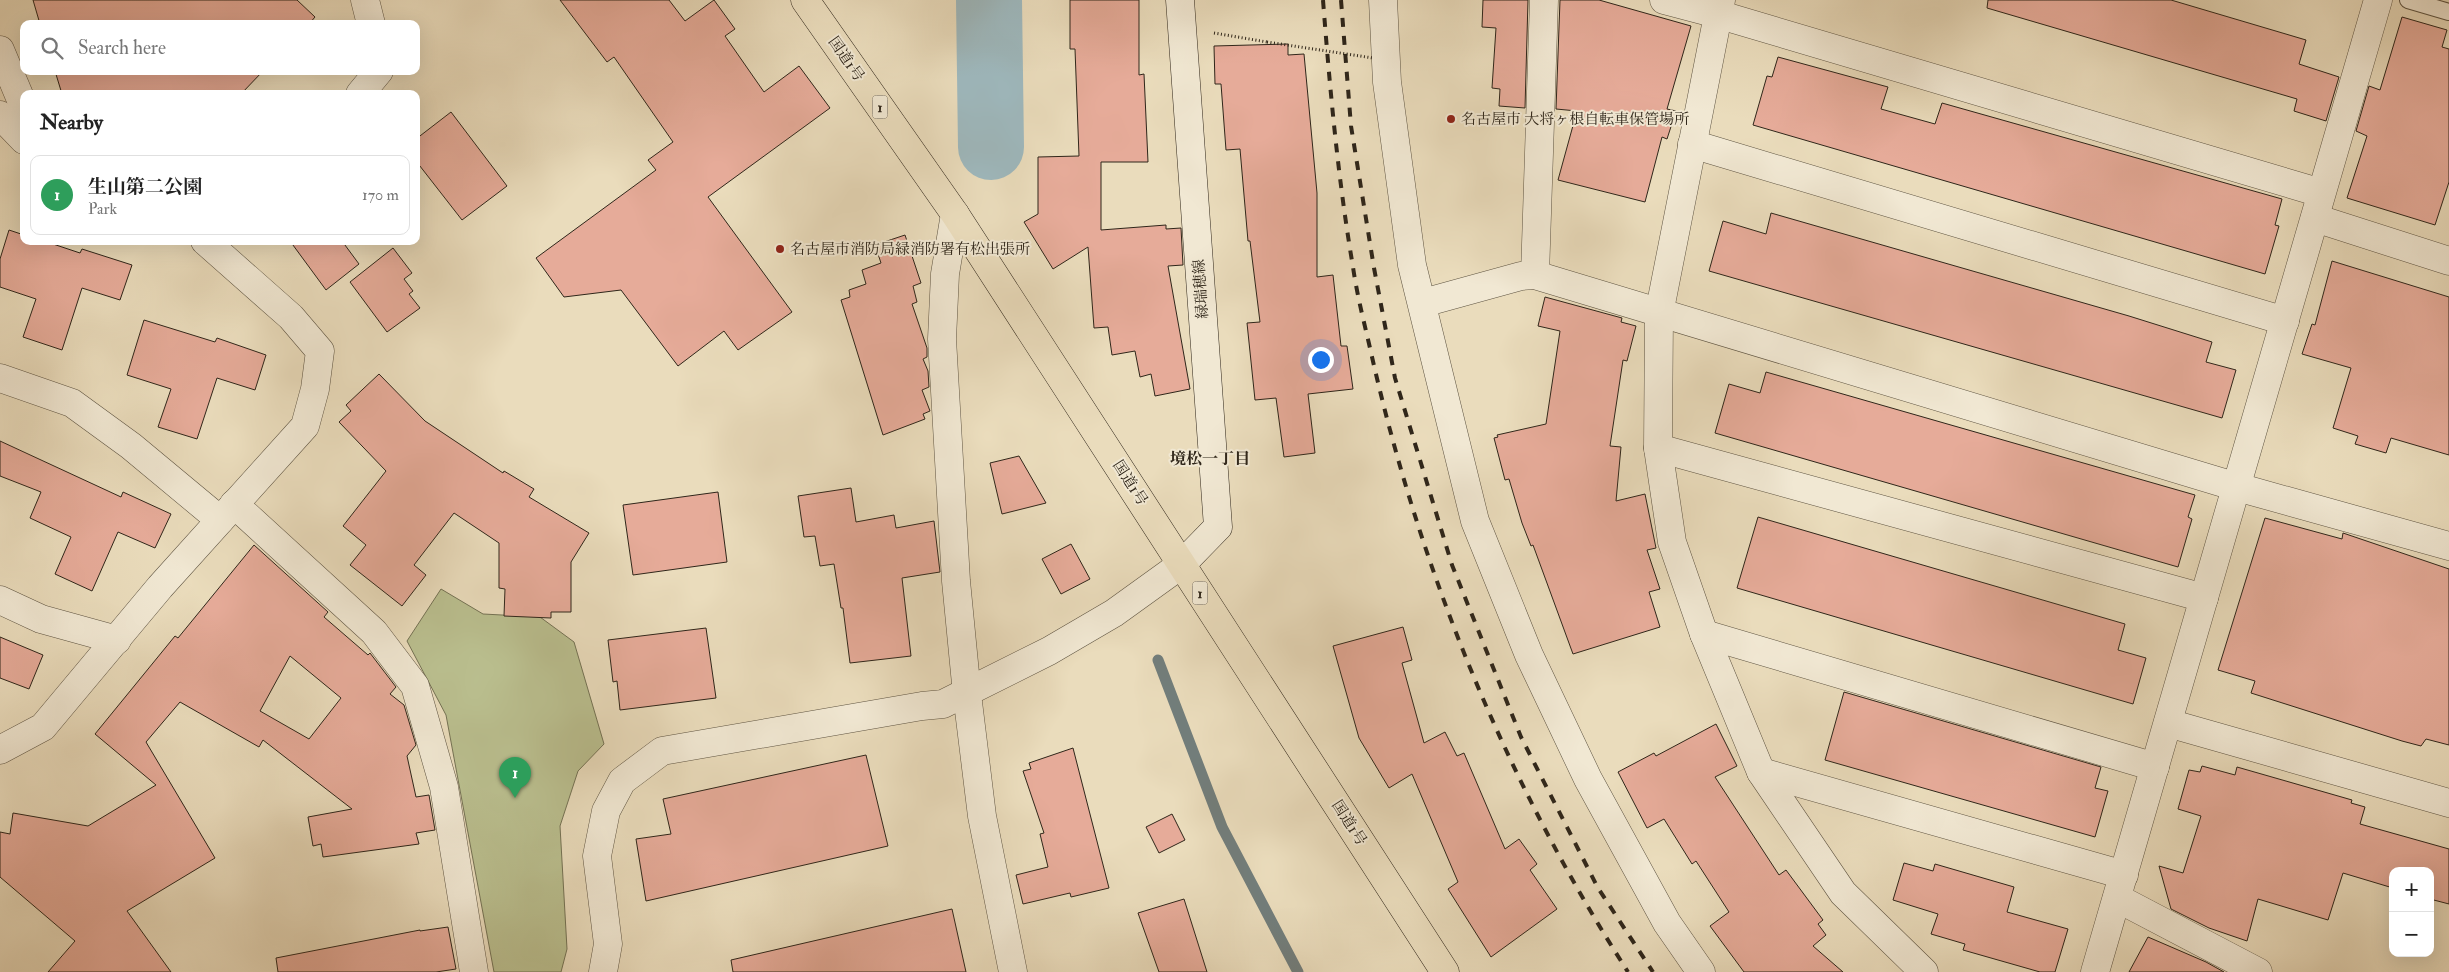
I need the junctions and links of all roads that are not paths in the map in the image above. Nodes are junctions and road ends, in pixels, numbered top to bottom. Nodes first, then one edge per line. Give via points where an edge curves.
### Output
1 (365, 0) edge
2 (805, 0) edge
3 (1180, 0) edge
4 (1383, 0) edge
5 (1544, 0) edge
6 (1664, 0) edge
7 (2378, 0) edge
8 (2408, 0) edge
9 (1719, 7) edge
10 (2449, 12) edge
11 (370, 20) edge
12 (0, 50) edge
13 (376, 75) edge
14 (363, 90) edge
15 (20, 98) edge
16 (0, 115) edge
17 (20, 136) edge
18 (1692, 144) junction
19 (2318, 205) junction
20 (955, 214) junction
21 (210, 245) edge
22 (2449, 261) edge
23 (1535, 275) junction
24 (1423, 303) junction
25 (1659, 314) junction
26 (2285, 321) junction
27 (0, 378) edge
28 (1658, 448) junction
29 (2237, 487) junction
30 (227, 512) junction
31 (2449, 546) edge
32 (1182, 564) junction
33 (2204, 598) junction
34 (0, 600) edge
35 (1704, 634) junction
36 (117, 640) junction
37 (966, 694) junction
38 (2168, 723) junction
39 (0, 750) edge
40 (2155, 767) junction
41 (1761, 772) junction
42 (2449, 803) edge
43 (2120, 887) junction
44 (474, 972) edge
45 (602, 972) edge
46 (1013, 972) edge
47 (1445, 972) edge
48 (1701, 972) edge
49 (1924, 972) edge
50 (2095, 972) edge
51 (2258, 972) edge

1 - 11 street
2 - 20 highway, 国道1号 / 1
3 - 32 street, 緑瑞穂線 via 1218,526
4 - 24 street via 1389,91 1412,265
5 - 23 street
6 - 9 street
7 - 19 street
8 - 10 lane
9 - 18 street
9 - 19 street
12 - 15 street
13 - 14 street
16 - 17 street
18 - 25 street
18 - 26 street
19 - 22 street
19 - 26 street
20 - 32 highway, 国道1号 / 1
20 - 37 street via 945,274 942,339
21 - 30 street via 291,317 320,351 315,389 305,426
23 - 24 street
23 - 25 street
24 - 48 street via 1475,521 1529,655 1588,779 1667,923
25 - 28 street
25 - 29 street
26 - 29 street
27 - 30 street via 72,403 154,464
28 - 33 street
28 - 35 street via 1672,542
29 - 31 street
29 - 33 street
30 - 36 street
30 - 44 street via 374,632 415,686 444,787
32 - 37 street, 緑瑞穂線 via 1114,613
32 - 47 highway, 国道1号 / 1
33 - 38 street
34 - 36 street via 41,619
35 - 40 street
35 - 41 street
36 - 39 street via 43,728
37 - 45 street, 緑瑞穂線 via 943,704 662,751 622,781 606,811 597,856 608,944
37 - 46 street via 982,816
38 - 40 street
38 - 42 street
40 - 43 street
41 - 43 street
41 - 49 street via 1844,893
43 - 50 street
43 - 51 street

